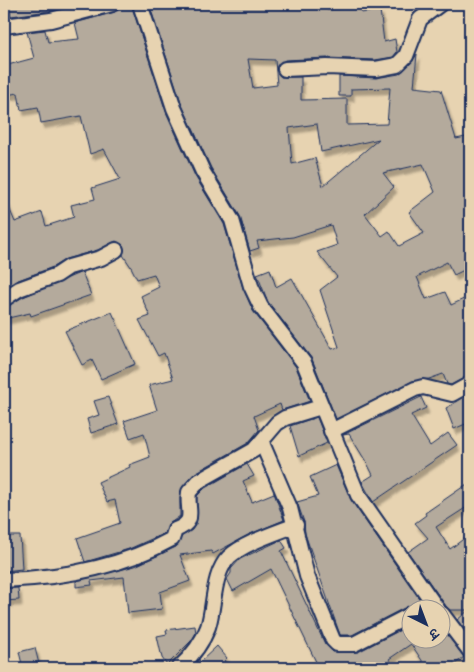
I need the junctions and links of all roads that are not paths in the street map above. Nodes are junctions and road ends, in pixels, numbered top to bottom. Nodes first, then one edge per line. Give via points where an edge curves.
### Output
1 (112, 4) edge
2 (140, 4) edge
3 (440, 4) edge
4 (4, 26) edge
5 (285, 69) dead end
6 (116, 250) dead end
7 (4, 299) edge
8 (470, 384) edge
9 (321, 407) junction
10 (331, 431) junction
11 (262, 443) junction
12 (296, 525) junction
13 (4, 580) edge
14 (431, 600) edge
15 (402, 619) edge
16 (452, 627) edge
17 (470, 651) edge
18 (179, 668) edge

1 - 4 street via 51,20
2 - 9 street via 174,108 203,172 232,220 251,286 271,322 304,363
3 - 5 street via 420,19 406,56 397,65 376,69
6 - 7 street via 102,258 69,267
8 - 10 street via 452,394 423,387 415,389
9 - 10 street
9 - 11 street via 285,418 277,423
10 - 14 street via 358,495
11 - 12 street
11 - 13 street via 193,486 188,499 190,520 186,526 175,530 172,539 160,546 97,569
12 - 15 street via 314,596 329,632 338,644 354,644
12 - 18 street via 229,557 220,573 208,626 201,642
16 - 17 street

